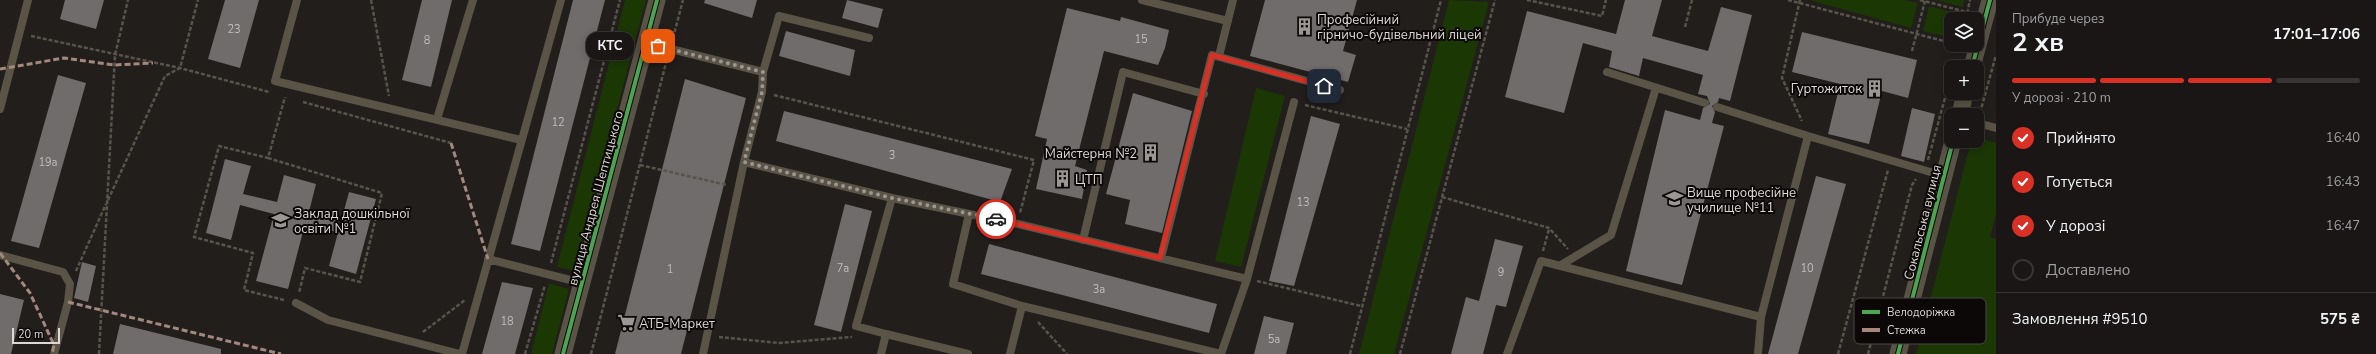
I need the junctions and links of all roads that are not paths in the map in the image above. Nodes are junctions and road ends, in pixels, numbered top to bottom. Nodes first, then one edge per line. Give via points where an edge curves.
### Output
1 (28, 0) edge
2 (297, 0) edge
3 (473, 0) edge
4 (561, 0) edge
5 (657, 0) edge
6 (1142, 0) edge
7 (1233, 0) edge
8 (1990, 0) edge
9 (1228, 21) junction
10 (869, 38) dead end
11 (647, 43) junction
12 (1219, 56) junction
13 (1974, 60) edge
14 (763, 72) junction
15 (1607, 72) dead end
16 (1656, 88) junction
17 (1340, 90) dead end
18 (1204, 94) junction
19 (1294, 102) road end
20 (1705, 103) dead end
21 (1717, 107) dead end
22 (0, 109) edge
23 (437, 119) junction
24 (1984, 125) edge
25 (1996, 128) edge
26 (1808, 136) junction
27 (521, 140) junction
28 (1951, 148) edge
29 (744, 162) junction
30 (1944, 176) junction
31 (892, 198) junction
32 (968, 214) junction
33 (1084, 240) junction
34 (0, 255) edge
35 (1160, 258) junction
36 (488, 259) junction
37 (1560, 265) junction
38 (1247, 279) junction
39 (582, 283) junction
40 (1912, 298) edge
41 (296, 303) road end
42 (1022, 306) junction
43 (1761, 317) junction
44 (886, 334) junction
45 (1901, 344) edge
46 (54, 354) edge
47 (461, 354) edge
48 (563, 354) edge
49 (702, 354) edge
50 (880, 354) edge
51 (968, 354) edge
52 (1010, 354) edge
53 (1221, 354) edge
54 (1507, 354) edge
55 (1758, 354) edge
56 (1898, 354) edge

1 - 22 lane
2 - 23 lane via 275,81
3 - 23 lane
4 - 27 lane
5 - 11 street, вулиця Андрея Шептицького
6 - 9 lane
7 - 9 lane
8 - 13 street
9 - 12 lane
10 - 14 lane via 779,16
11 - 14 lane
11 - 39 street, вулиця Андрея Шептицького
12 - 17 lane
12 - 18 lane via 1212,55
14 - 29 lane via 762,92
15 - 16 lane
16 - 20 lane
16 - 37 lane via 1611,235
18 - 33 lane via 1123,72
18 - 35 lane
19 - 38 lane
21 - 26 lane
23 - 27 lane
24 - 25 lane
26 - 30 lane
26 - 43 lane
27 - 36 lane
28 - 30 street, Сокальська вулиця
29 - 31 lane
29 - 49 lane
30 - 40 street, Сокальська вулиця
31 - 32 lane
31 - 44 lane via 856,326
32 - 33 lane
32 - 42 lane via 953,284
33 - 35 lane
34 - 46 lane via 63,272 70,284 68,302
35 - 38 lane
36 - 39 lane
36 - 47 lane
37 - 43 lane
37 - 54 lane via 1540,260
38 - 53 lane
39 - 48 street, вулиця Андрея Шептицького
41 - 47 lane via 328,320
42 - 52 lane
42 - 53 lane
43 - 55 lane
44 - 50 lane
44 - 51 lane
45 - 56 street, Сокальська вулиця

